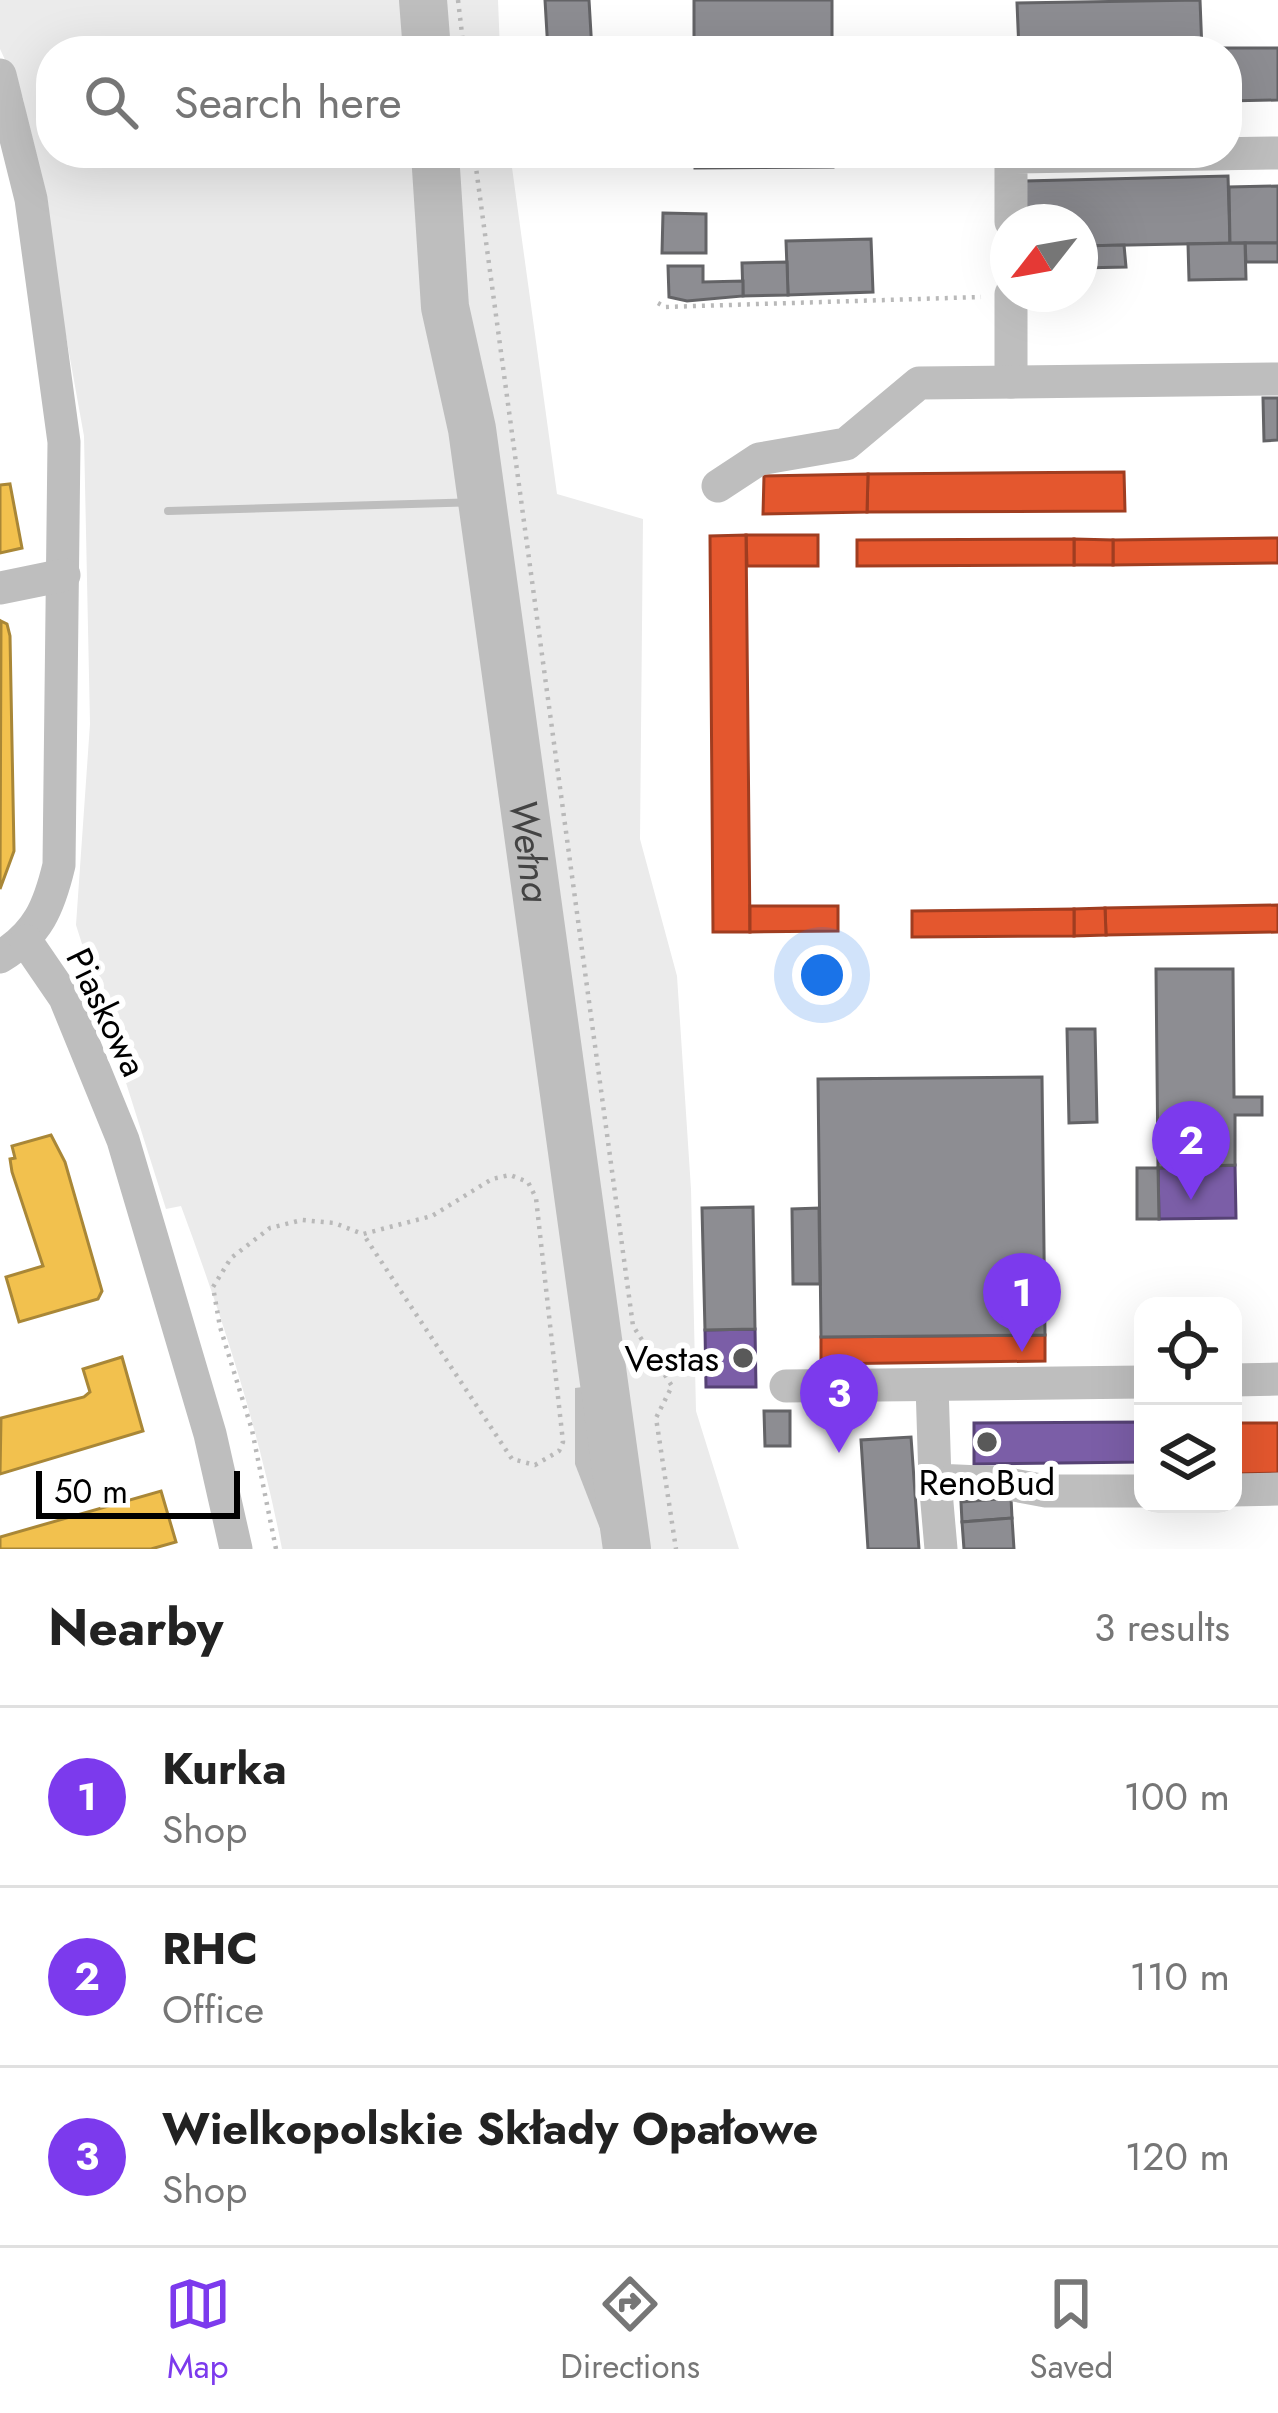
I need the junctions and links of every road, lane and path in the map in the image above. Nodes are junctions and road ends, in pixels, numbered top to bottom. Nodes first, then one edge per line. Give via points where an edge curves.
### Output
1 (458, 0) edge
2 (462, 36) edge
3 (0, 75) edge
4 (1242, 154) edge
5 (1278, 154) edge
6 (476, 168) edge
7 (1011, 168) edge
8 (1011, 204) edge
9 (990, 296) edge
10 (658, 303) dead end
11 (1011, 312) edge
12 (1278, 380) edge
13 (1011, 382) junction
14 (718, 487) dead end
15 (64, 575) junction
16 (0, 588) edge
17 (13, 949) edge
18 (363, 1234) junction
19 (1278, 1379) edge
20 (1242, 1380) edge
21 (1134, 1382) edge
22 (932, 1385) junction
23 (786, 1386) dead end
24 (935, 1480) junction
25 (1278, 1489) edge
26 (1134, 1490) edge
27 (1242, 1490) edge
28 (236, 1549) edge
29 (276, 1549) edge
30 (676, 1549) edge
31 (941, 1549) edge

1 - 2 path
3 - 15 street, Piaskowa via 31,199 57,372
4 - 5 street
6 - 30 path via 633,1325 672,1386 656,1418
7 - 8 street
9 - 10 path
11 - 13 street
12 - 13 street
13 - 14 street via 919,383 846,444 759,459
15 - 16 street
15 - 17 street, Piaskowa via 59,865 51,899
17 - 28 street, Piaskowa via 65,998 123,1140
18 - 18 path via 512,1459 536,1465 559,1451 561,1398 528,1182 492,1179 432,1216
18 - 29 path via 302,1220 270,1228 231,1258 213,1287
19 - 20 street
21 - 22 street
22 - 23 street
22 - 24 street
24 - 26 street
24 - 31 street
25 - 27 street

